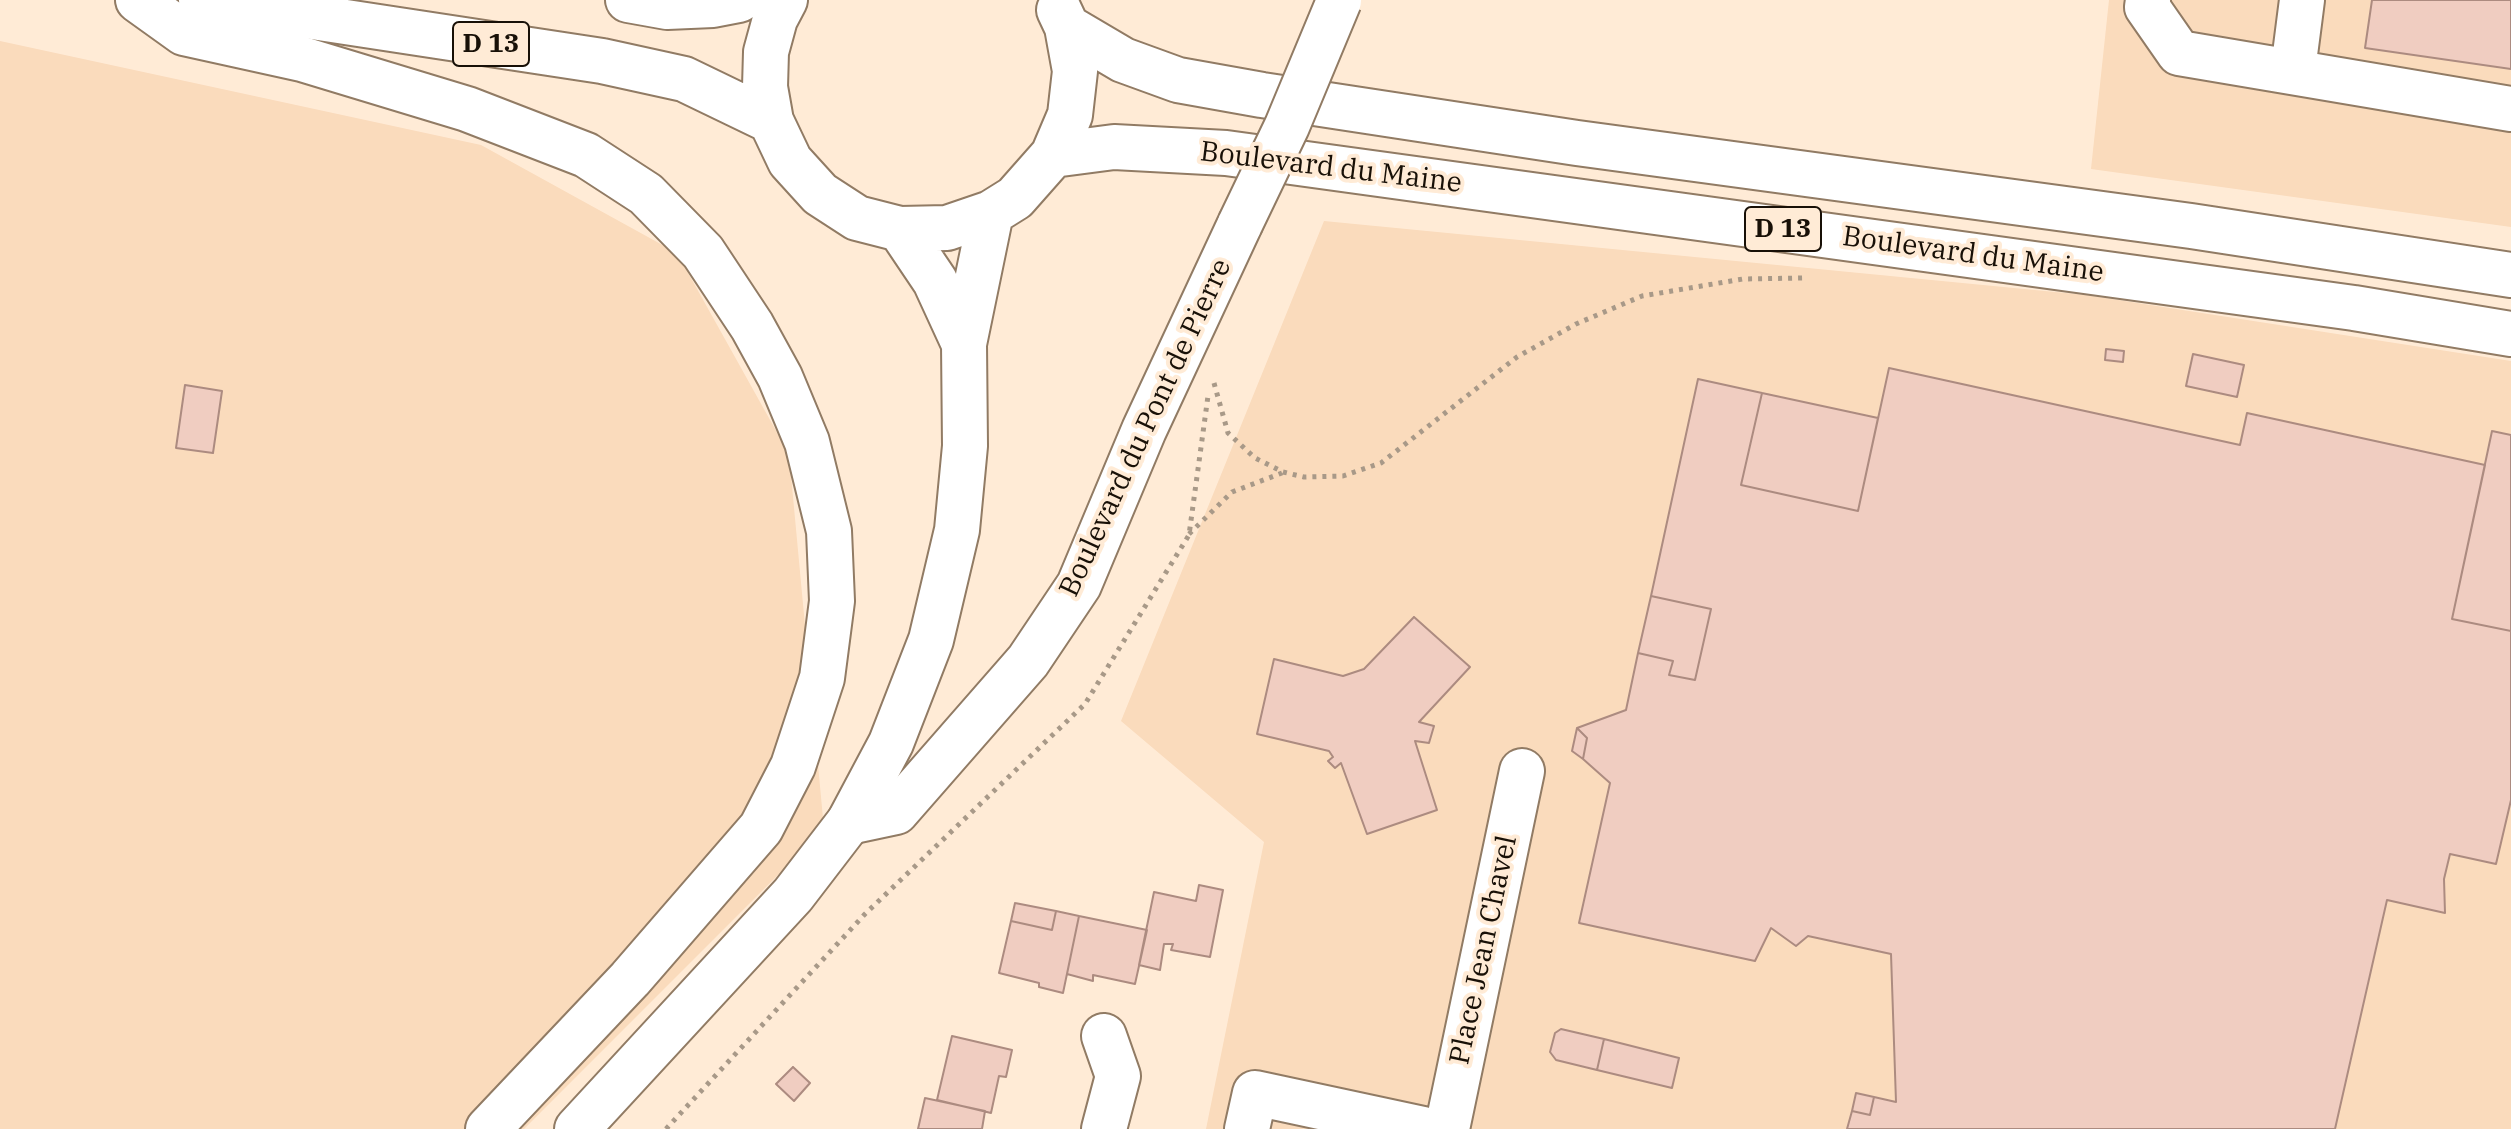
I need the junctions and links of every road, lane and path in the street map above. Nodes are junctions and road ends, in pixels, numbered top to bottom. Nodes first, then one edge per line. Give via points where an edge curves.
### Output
1 (138, 0) edge
2 (201, 0) edge
3 (628, 0) edge
4 (739, 0) edge
5 (785, 0) edge
6 (2148, 0) edge
7 (2302, 0) edge
8 (1340, 1) edge
9 (1061, 14) edge
10 (2293, 70) junction
11 (2511, 109) edge
12 (771, 121) junction
13 (1053, 155) junction
14 (991, 213) junction
15 (900, 229) junction
16 (2511, 275) edge
17 (1806, 278) dead end
18 (2511, 334) edge
19 (964, 344) junction
20 (1212, 374) dead end
21 (1283, 472) junction
22 (1189, 535) dead end
23 (1522, 771) dead end
24 (849, 822) junction
25 (1104, 1036) dead end
26 (488, 1129) edge
27 (577, 1129) edge
28 (1104, 1129) edge
29 (1247, 1129) edge
30 (1423, 1129) edge
31 (1447, 1129) edge

1 - 26 main road via 184,33 302,59 467,109 586,155 646,194 703,252 744,313 780,377 807,442 829,531 832,601 822,678 793,766 761,828 630,979
2 - 12 main road, D 13 via 602,61 684,79
3 - 4 main road via 667,7
5 - 12 main road via 766,52
6 - 10 main road via 2147,7 2179,53
7 - 10 main road
8 - 24 main road, Boulevard du Pont de Pierre, bridge via 1079,585 1028,661 896,812
9 - 13 main road via 1075,71 1070,115
9 - 16 main road, Boulevard du Maine / D 13 via 1123,60 1178,80 1577,143
10 - 11 main road
12 - 15 main road via 790,161 820,194 857,218
13 - 14 main road via 1025,188
13 - 18 main road, Boulevard du Maine / D 13 via 1114,147 1226,153
14 - 15 main road via 947,228
14 - 19 main road
15 - 19 main road via 935,281
17 - 21 path via 1743,279 1642,296 1517,357 1381,463 1343,476
19 - 24 main road via 965,446 946,585 891,743
20 - 21 path via 1228,433 1255,458
21 - 22 path via 1232,492
23 - 31 main road, Place Jean Chavel
24 - 27 main road via 793,895
25 - 28 main road via 1118,1076
29 - 30 main road via 1255,1093

